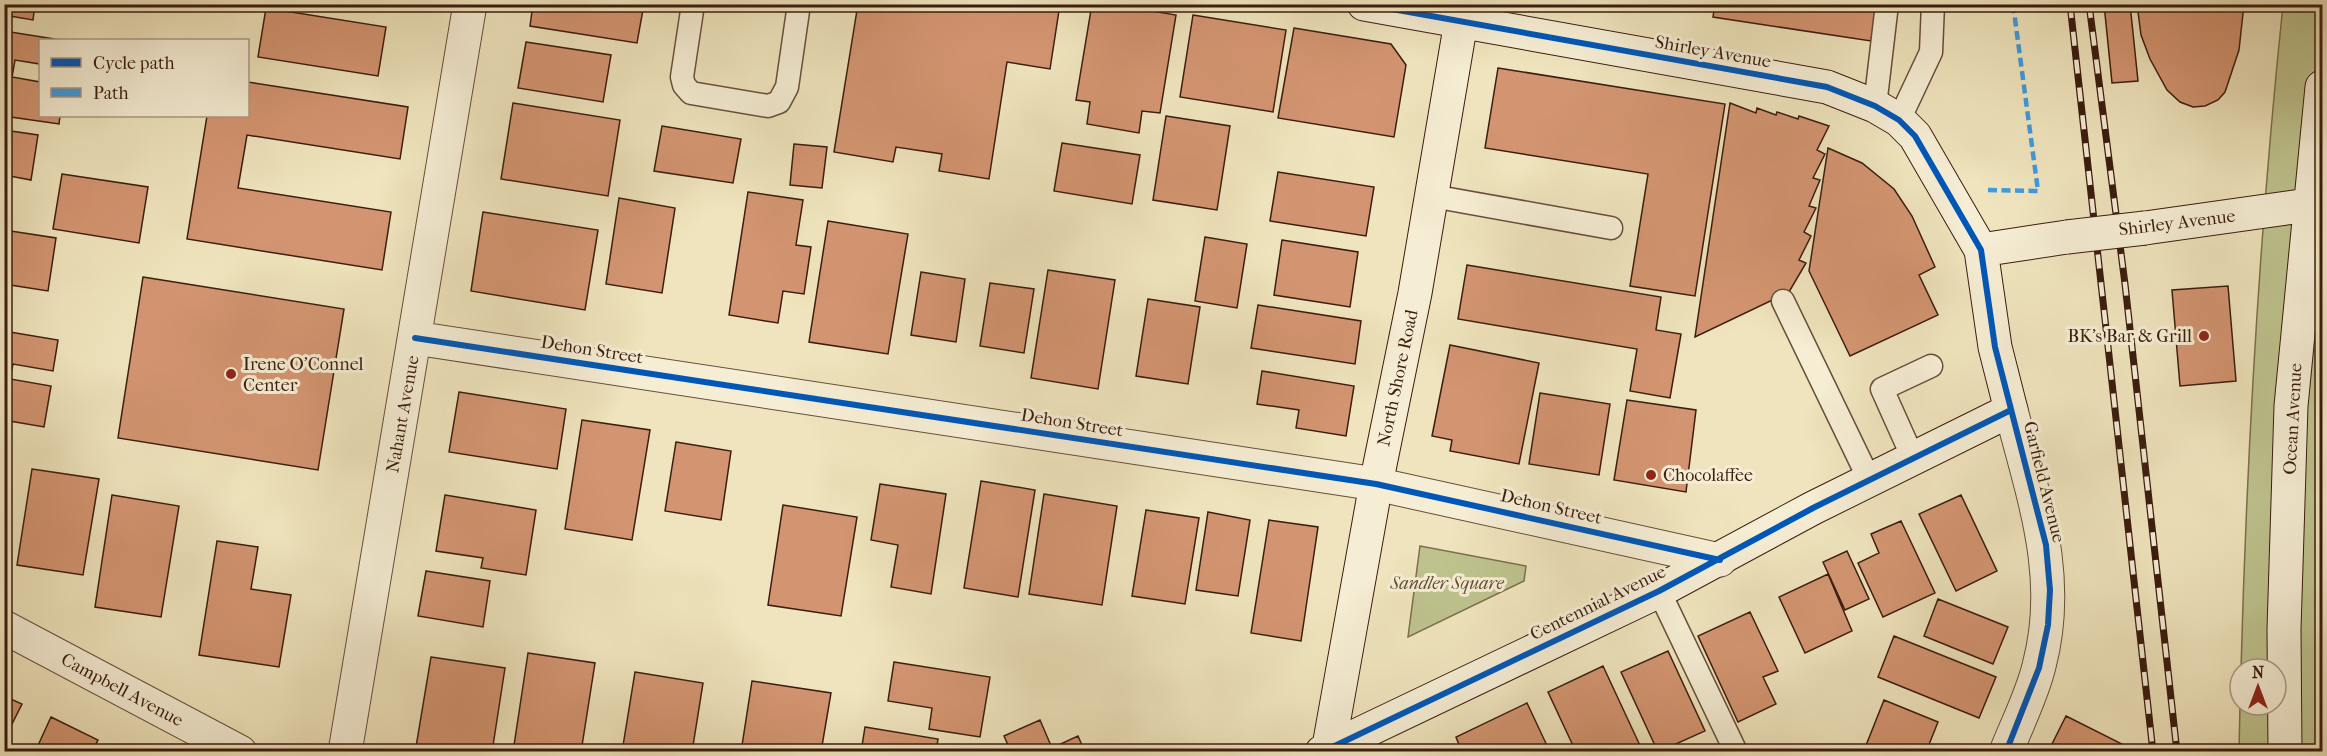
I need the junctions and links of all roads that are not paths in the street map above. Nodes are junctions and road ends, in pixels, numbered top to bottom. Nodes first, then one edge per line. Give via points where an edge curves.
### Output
1 (471, 4) edge
2 (693, 4) edge
3 (799, 4) edge
4 (1364, 4) edge
5 (1887, 4) edge
6 (1934, 4) edge
7 (1463, 13) edge
8 (2322, 87) edge
9 (1887, 113) junction
10 (1432, 196) junction
11 (2317, 204) edge
12 (1611, 228) dead end
13 (1981, 250) junction
14 (1783, 301) dead end
15 (416, 338) junction
16 (1931, 366) dead end
17 (2011, 410) junction
18 (1913, 458) junction
19 (1869, 479) junction
20 (1376, 484) junction
21 (1720, 560) junction
22 (1659, 591) junction
23 (4, 627) edge
24 (1326, 750) edge
25 (240, 752) edge
26 (345, 752) edge
27 (1736, 752) edge
28 (2006, 752) edge
29 (2285, 752) edge

1 - 15 street, Nahant Avenue
2 - 3 lane via 684,85 691,93 768,106 779,102 787,87
4 - 7 street, Shirley Avenue
5 - 9 lane
6 - 9 lane via 1930,52
7 - 9 street, Shirley Avenue via 1827,87
7 - 10 street, North Shore Road
8 - 11 street, Ocean Avenue
9 - 13 street, Shirley Avenue via 1915,136
10 - 12 lane
10 - 20 street, North Shore Road
11 - 13 street, Shirley Avenue, bridge
11 - 29 street, Ocean Avenue via 2291,406 2284,629
13 - 17 street, Garfield Avenue via 1995,347
14 - 19 lane
15 - 20 street, Dehon Street
15 - 26 street, Nahant Avenue
16 - 18 lane via 1882,389
17 - 18 street, Centennial Avenue
17 - 28 street, Garfield Avenue via 2046,545 2050,590 2048,626 2039,668
18 - 19 street, Centennial Avenue
19 - 21 street, Centennial Avenue
20 - 21 street, Dehon Street
20 - 24 street, North Shore Road
21 - 22 street, Centennial Avenue
22 - 24 street, Centennial Avenue
22 - 27 lane
23 - 25 street, Campbell Avenue

